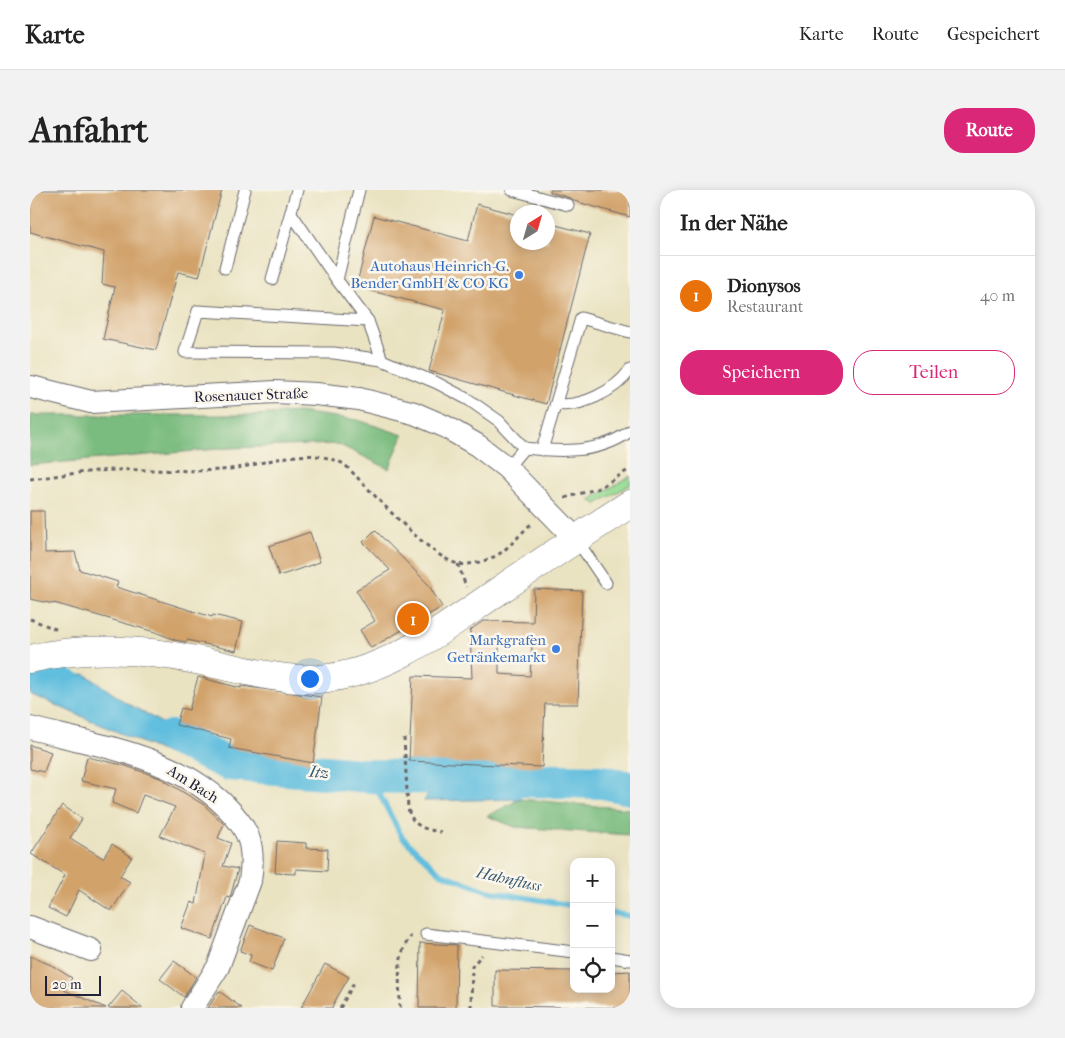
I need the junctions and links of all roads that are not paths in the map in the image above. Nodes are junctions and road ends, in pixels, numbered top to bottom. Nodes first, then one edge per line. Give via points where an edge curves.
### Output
1 (245, 190) edge
2 (297, 190) edge
3 (359, 190) edge
4 (512, 190) edge
5 (568, 206) dead end
6 (291, 213) junction
7 (225, 268) dead end
8 (272, 279) dead end
9 (337, 280) junction
10 (368, 321) junction
11 (630, 332) edge
12 (382, 360) junction
13 (630, 370) edge
14 (31, 387) edge
15 (556, 404) junction
16 (630, 431) edge
17 (524, 448) junction
18 (542, 450) junction
19 (507, 468) junction
20 (630, 504) edge
21 (576, 539) junction
22 (606, 583) dead end
23 (30, 659) edge
24 (30, 728) edge
25 (30, 927) edge
26 (426, 934) road end
27 (91, 950) dead end
28 (570, 951) edge
29 (615, 958) edge
30 (630, 960) edge
31 (192, 1008) edge

1 - 7 lane
2 - 6 lane
3 - 9 lane
4 - 5 lane
6 - 8 lane
6 - 9 lane
9 - 10 lane
10 - 12 lane
10 - 12 lane via 198,311 185,352 334,354
11 - 15 lane via 581,318
12 - 17 lane via 468,400 499,421
13 - 15 lane via 588,400 569,406
14 - 19 street, Rosenauer Straße via 91,402 275,392 360,399 414,413 444,426
15 - 18 lane
16 - 18 lane via 601,445 578,450
17 - 18 lane
17 - 19 lane
19 - 21 street, Rosenauer Straße
20 - 21 street
21 - 22 lane
21 - 23 street via 438,632 369,670 319,679 288,678 153,653 115,651
24 - 31 street, Am Bach via 171,768 221,801 242,825 249,840 250,881 218,967
25 - 27 street
26 - 28 lane
29 - 30 lane

